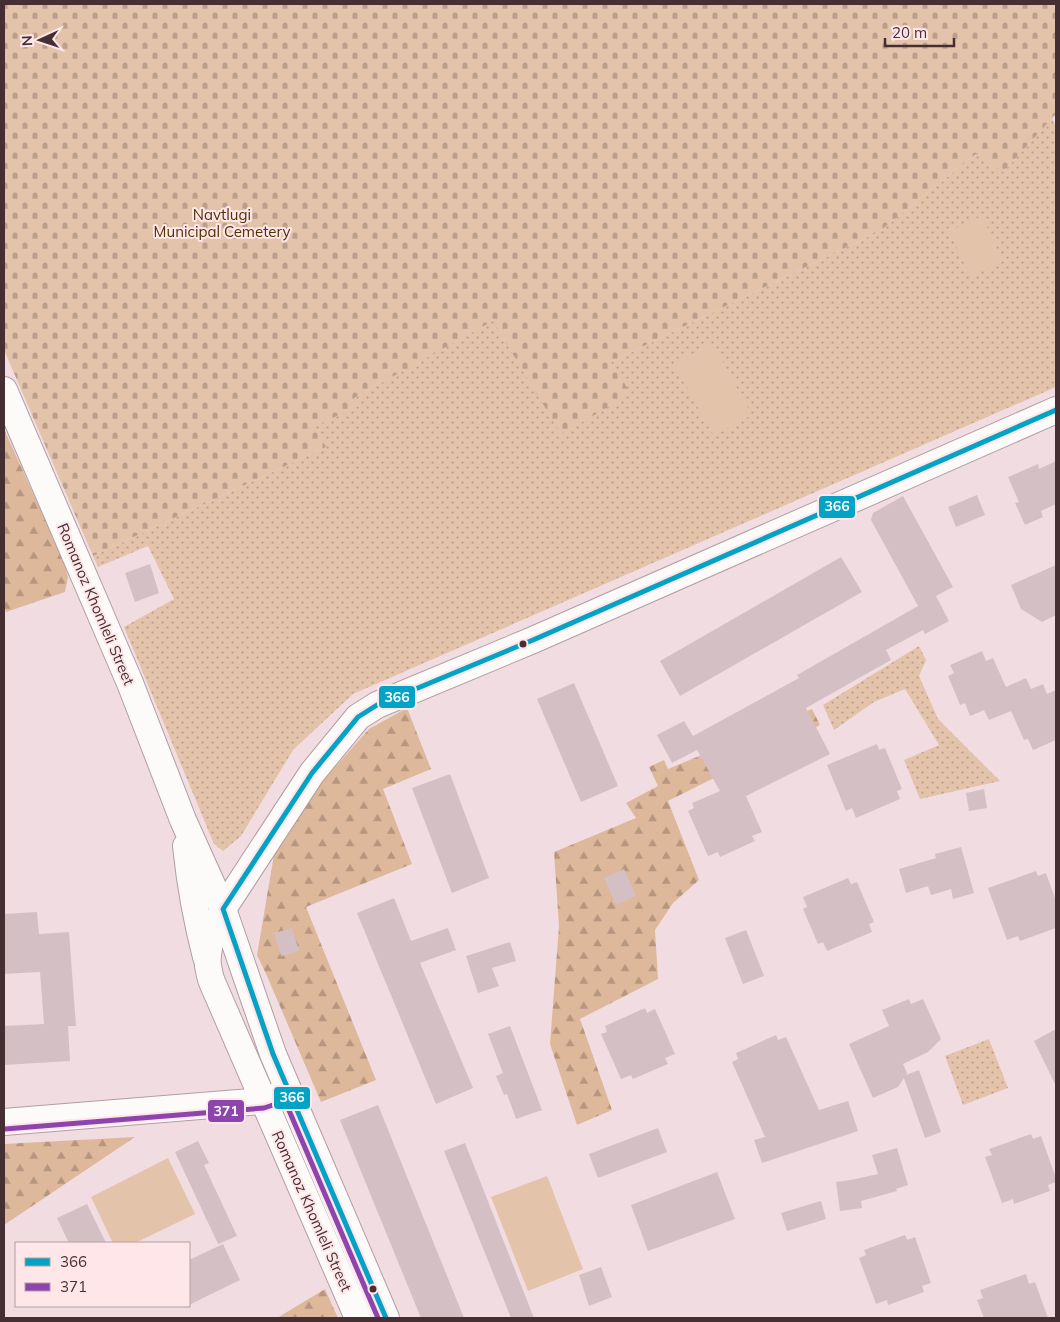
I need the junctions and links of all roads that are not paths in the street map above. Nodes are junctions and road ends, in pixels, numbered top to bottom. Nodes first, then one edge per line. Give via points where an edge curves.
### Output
1 (4, 390) edge
2 (1056, 410) edge
3 (183, 820) junction
4 (190, 884) junction
5 (223, 909) junction
6 (208, 965) junction
7 (289, 1091) junction
8 (264, 1101) junction
9 (4, 1122) edge
10 (358, 1318) edge
11 (386, 1318) edge

1 - 3 street, Romanoz Khomleli Street via 130,682
2 - 5 street via 533,640 376,705 358,717 312,773
3 - 4 street, Romanoz Khomleli Street
3 - 5 street, Romanoz Khomleli Street
4 - 5 street via 207,902
4 - 6 street, Romanoz Khomleli Street
5 - 6 street, Romanoz Khomleli Street via 211,941
5 - 7 street, Romanoz Khomleli Street
6 - 8 street, Romanoz Khomleli Street via 212,982
7 - 8 street
7 - 11 street, Romanoz Khomleli Street
8 - 9 street
8 - 10 street, Romanoz Khomleli Street

